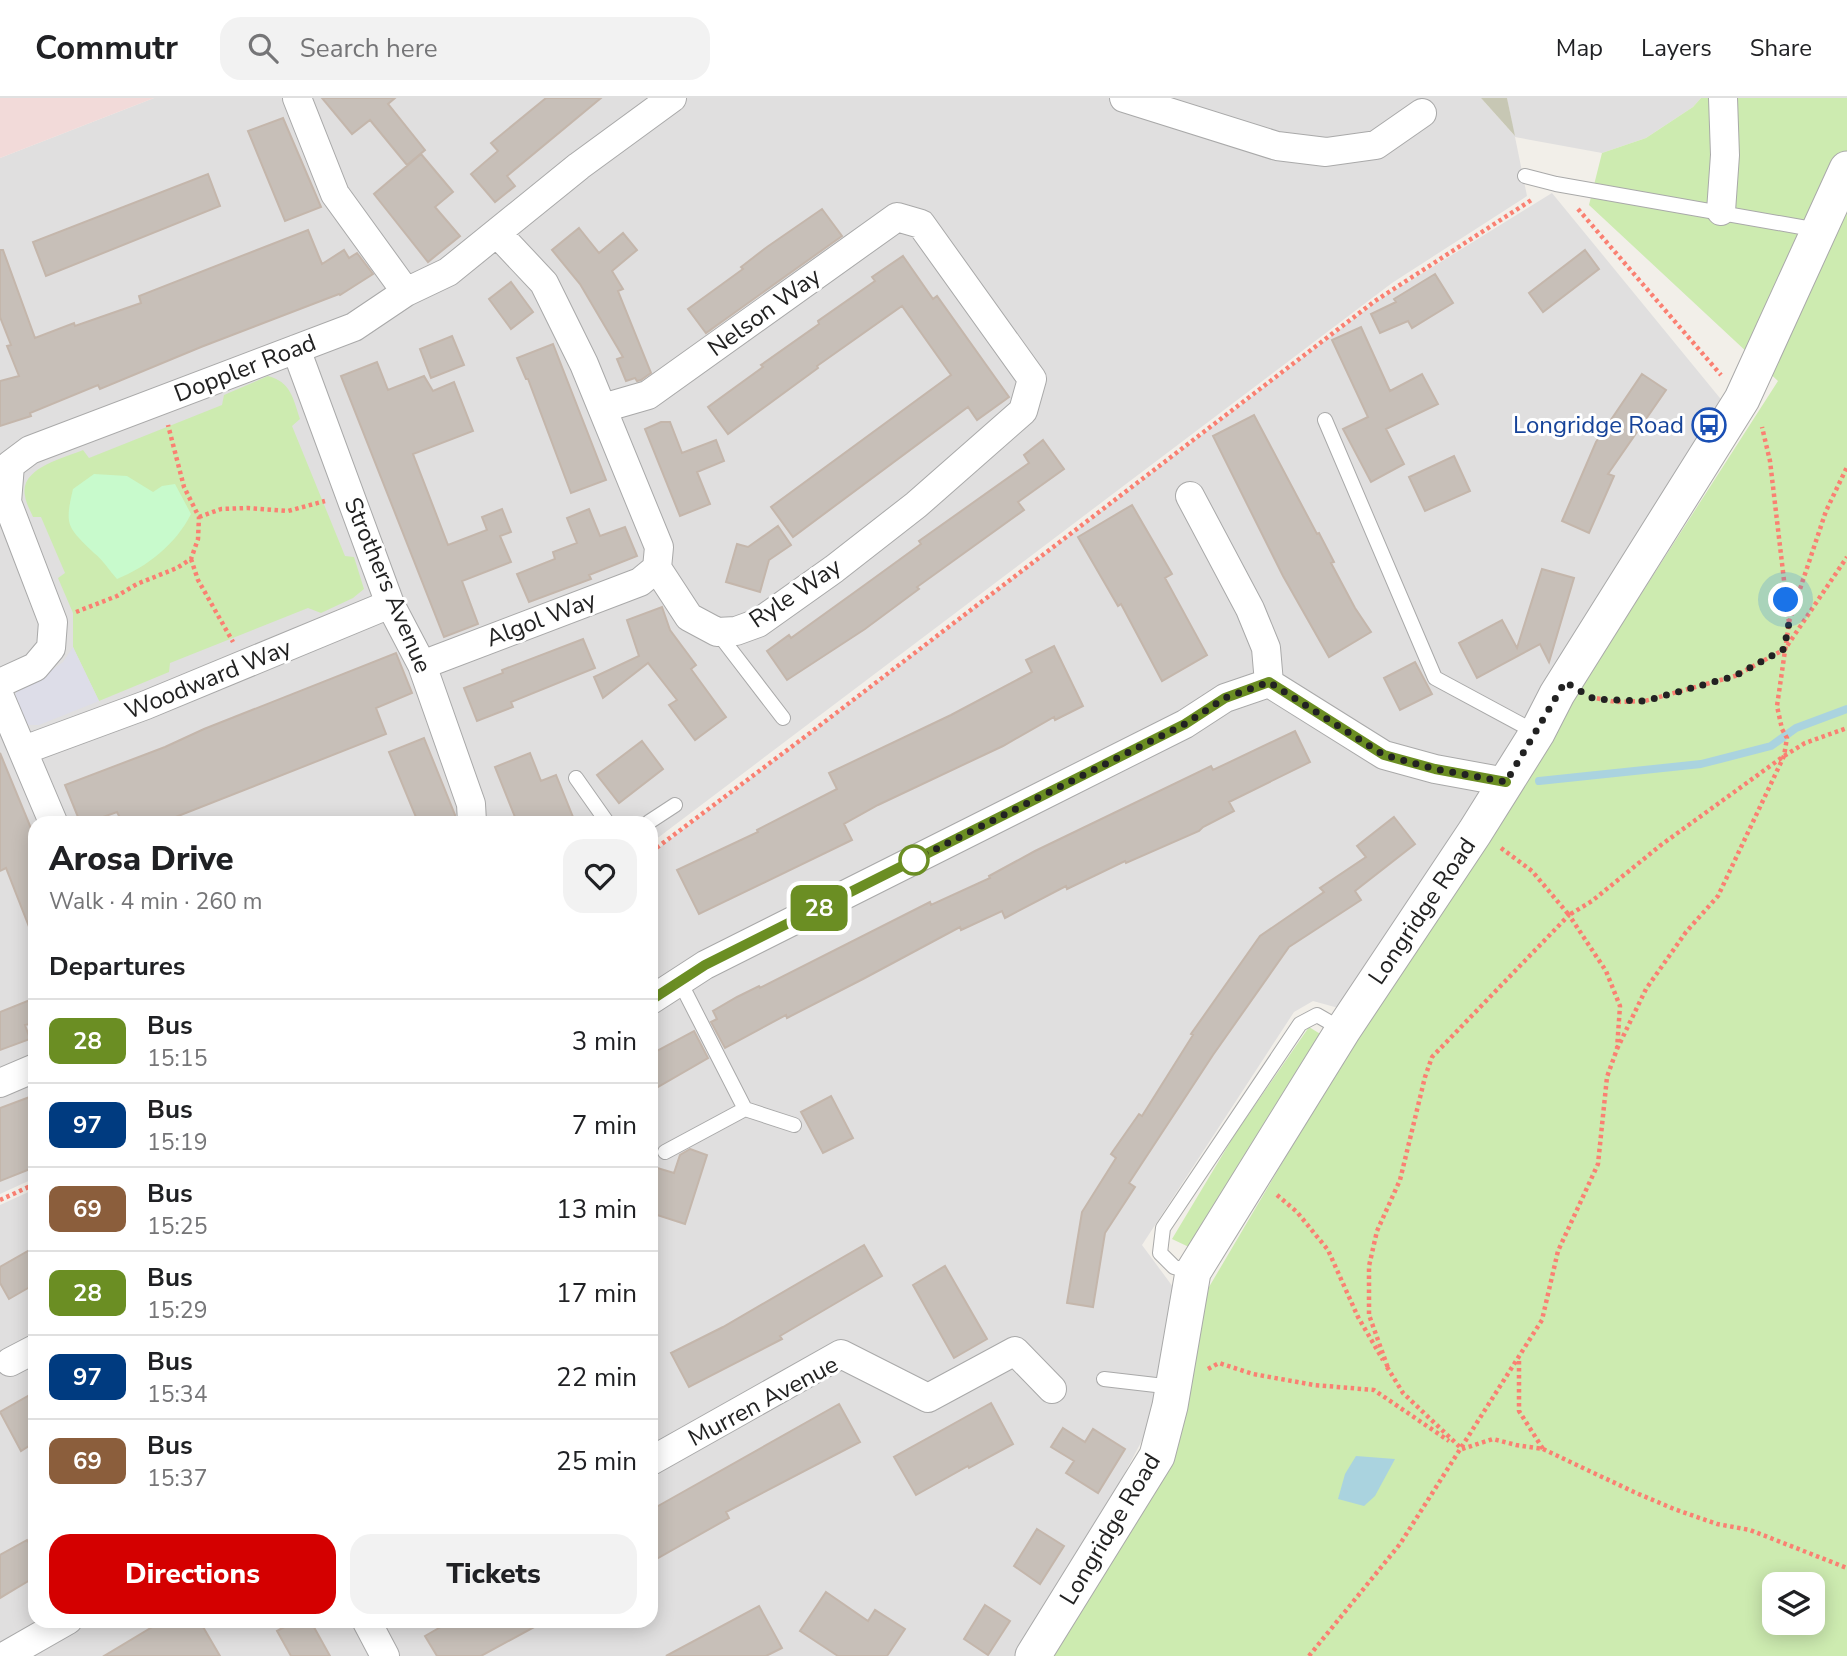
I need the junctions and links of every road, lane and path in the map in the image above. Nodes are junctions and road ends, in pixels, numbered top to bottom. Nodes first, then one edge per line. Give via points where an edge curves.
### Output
1 (298, 98) edge
2 (672, 98) edge
3 (1124, 98) edge
4 (1723, 98) edge
5 (1422, 113) dead end
6 (1847, 169) edge
7 (1525, 176) dead end
8 (1556, 184) junction
9 (1721, 211) junction
10 (921, 225) joint
11 (1819, 230) junction
12 (497, 233) junction
13 (406, 292) junction
14 (296, 349) junction
15 (1742, 399) junction
16 (159, 401) junction
17 (603, 408) junction
18 (1325, 420) dead end
19 (5, 463) edge
20 (1847, 467) edge
21 (349, 492) junction
22 (1190, 496) dead end
23 (199, 517) junction
24 (1847, 557) edge
25 (191, 559) junction
26 (657, 568) junction
27 (390, 604) junction
28 (53, 622) junction
29 (1789, 623) junction
30 (717, 632) junction
31 (1784, 649) junction
32 (242, 665) junction
33 (422, 665) junction
34 (1269, 682) junction
35 (1565, 682) junction
36 (0, 683) edge
37 (0, 697) edge
38 (783, 718) dead end
39 (1847, 727) edge
40 (1537, 733) junction
41 (24, 750) junction
42 (1784, 755) junction
43 (576, 778) dead end
44 (1506, 782) junction
45 (675, 805) dead end
46 (52, 816) edge
47 (472, 816) edge
48 (603, 816) edge
49 (658, 816) edge
50 (1475, 832) junction
51 (658, 847) edge
52 (1569, 915) junction
53 (680, 982) junction
54 (658, 996) edge
55 (1343, 1030) junction
56 (1617, 1049) junction
57 (28, 1071) edge
58 (0, 1083) edge
59 (746, 1109) junction
60 (794, 1125) dead end
61 (665, 1152) dead end
62 (1255, 1175) junction
63 (28, 1187) edge
64 (0, 1200) edge
65 (1193, 1272) junction
66 (28, 1353) edge
67 (1519, 1358) junction
68 (10, 1362) dead end
69 (1388, 1368) junction
70 (1104, 1379) dead end
71 (1185, 1381) junction
72 (1052, 1390) dead end
73 (1544, 1448) junction
74 (1462, 1449) junction
75 (658, 1457) edge
76 (1847, 1568) edge
77 (54, 1628) edge
78 (370, 1628) edge
79 (5, 1656) edge
80 (385, 1656) edge
81 (1033, 1656) edge
82 (1309, 1656) edge

1 - 13 street via 335,194
2 - 12 street, Doppler Road
3 - 5 street via 1277,146 1325,152 1376,145
4 - 9 street via 1726,155
6 - 11 street, Longridge Road
7 - 8 lane
8 - 9 lane
8 - 15 path
8 - 51 path via 1375,301
9 - 11 lane
10 - 17 street, Nelson Way via 897,217 648,395
10 - 30 street, Ryle Way via 1032,379 1023,411 916,505 824,577 758,623
11 - 15 street, Longridge Road
12 - 13 street, Doppler Road via 448,272
12 - 17 street, Ryle Way via 544,284
13 - 14 street, Doppler Road via 354,327
14 - 16 street, Doppler Road
14 - 21 street, Strothers Avenue
15 - 29 path via 1759,412 1770,461
15 - 35 street, Longridge Road
16 - 19 street, Doppler Road
16 - 23 path via 184,487
17 - 26 street, Ryle Way via 659,547
18 - 40 lane via 1435,678
19 - 28 street, Doppler Road via 7,502
20 - 29 path via 1826,511
21 - 23 path via 288,511 221,509
21 - 27 street, Strothers Avenue
22 - 34 street via 1250,609 1266,648
23 - 25 path
24 - 31 path
25 - 28 path
25 - 32 path
26 - 30 street, Ryle Way via 689,617
26 - 33 street, Algol Way via 640,582
27 - 32 street, Woodward Way
27 - 33 street, Strothers Avenue
28 - 36 street via 51,648 35,667
29 - 31 path
30 - 38 lane
31 - 35 path via 1735,676 1645,701 1594,699
31 - 42 path via 1777,706 1787,738
32 - 41 street, Woodward Way
33 - 47 street, Strothers Avenue
34 - 44 street via 1384,755
34 - 53 street via 1225,698 1185,724 705,965
35 - 40 street, Longridge Road
37 - 41 street
39 - 42 path
40 - 44 street, Longridge Road
41 - 46 street
42 - 52 path
42 - 56 path via 1718,896 1646,989
43 - 48 lane
44 - 50 street, Longridge Road
45 - 49 lane
50 - 52 path via 1532,871
50 - 55 street, Longridge Road
52 - 56 path via 1606,971 1620,1006
52 - 69 path via 1432,1057 1400,1180 1377,1231 1368,1266 1369,1315
53 - 54 street
53 - 59 lane
55 - 62 street, Longridge Road
55 - 65 lane via 1317,1015 1300,1024 1163,1228 1160,1253 1174,1267
56 - 67 path via 1607,1077 1598,1164 1558,1251 1542,1320
57 - 58 street
59 - 60 lane
59 - 61 lane
62 - 65 street, Longridge Road
62 - 69 path via 1297,1212 1328,1250 1357,1317
63 - 64 path
65 - 71 street, Longridge Road
66 - 68 street
67 - 73 path via 1519,1411
67 - 74 path
69 - 74 path via 1404,1393
70 - 71 lane
71 - 74 path via 1220,1363 1314,1385 1374,1390
71 - 81 street, Longridge Road via 1157,1456
72 - 75 street, Murren Avenue via 1015,1351 928,1398 841,1354
73 - 74 path via 1493,1439
73 - 76 path via 1674,1509 1750,1531
74 - 82 path via 1400,1544
77 - 79 street
78 - 80 street

